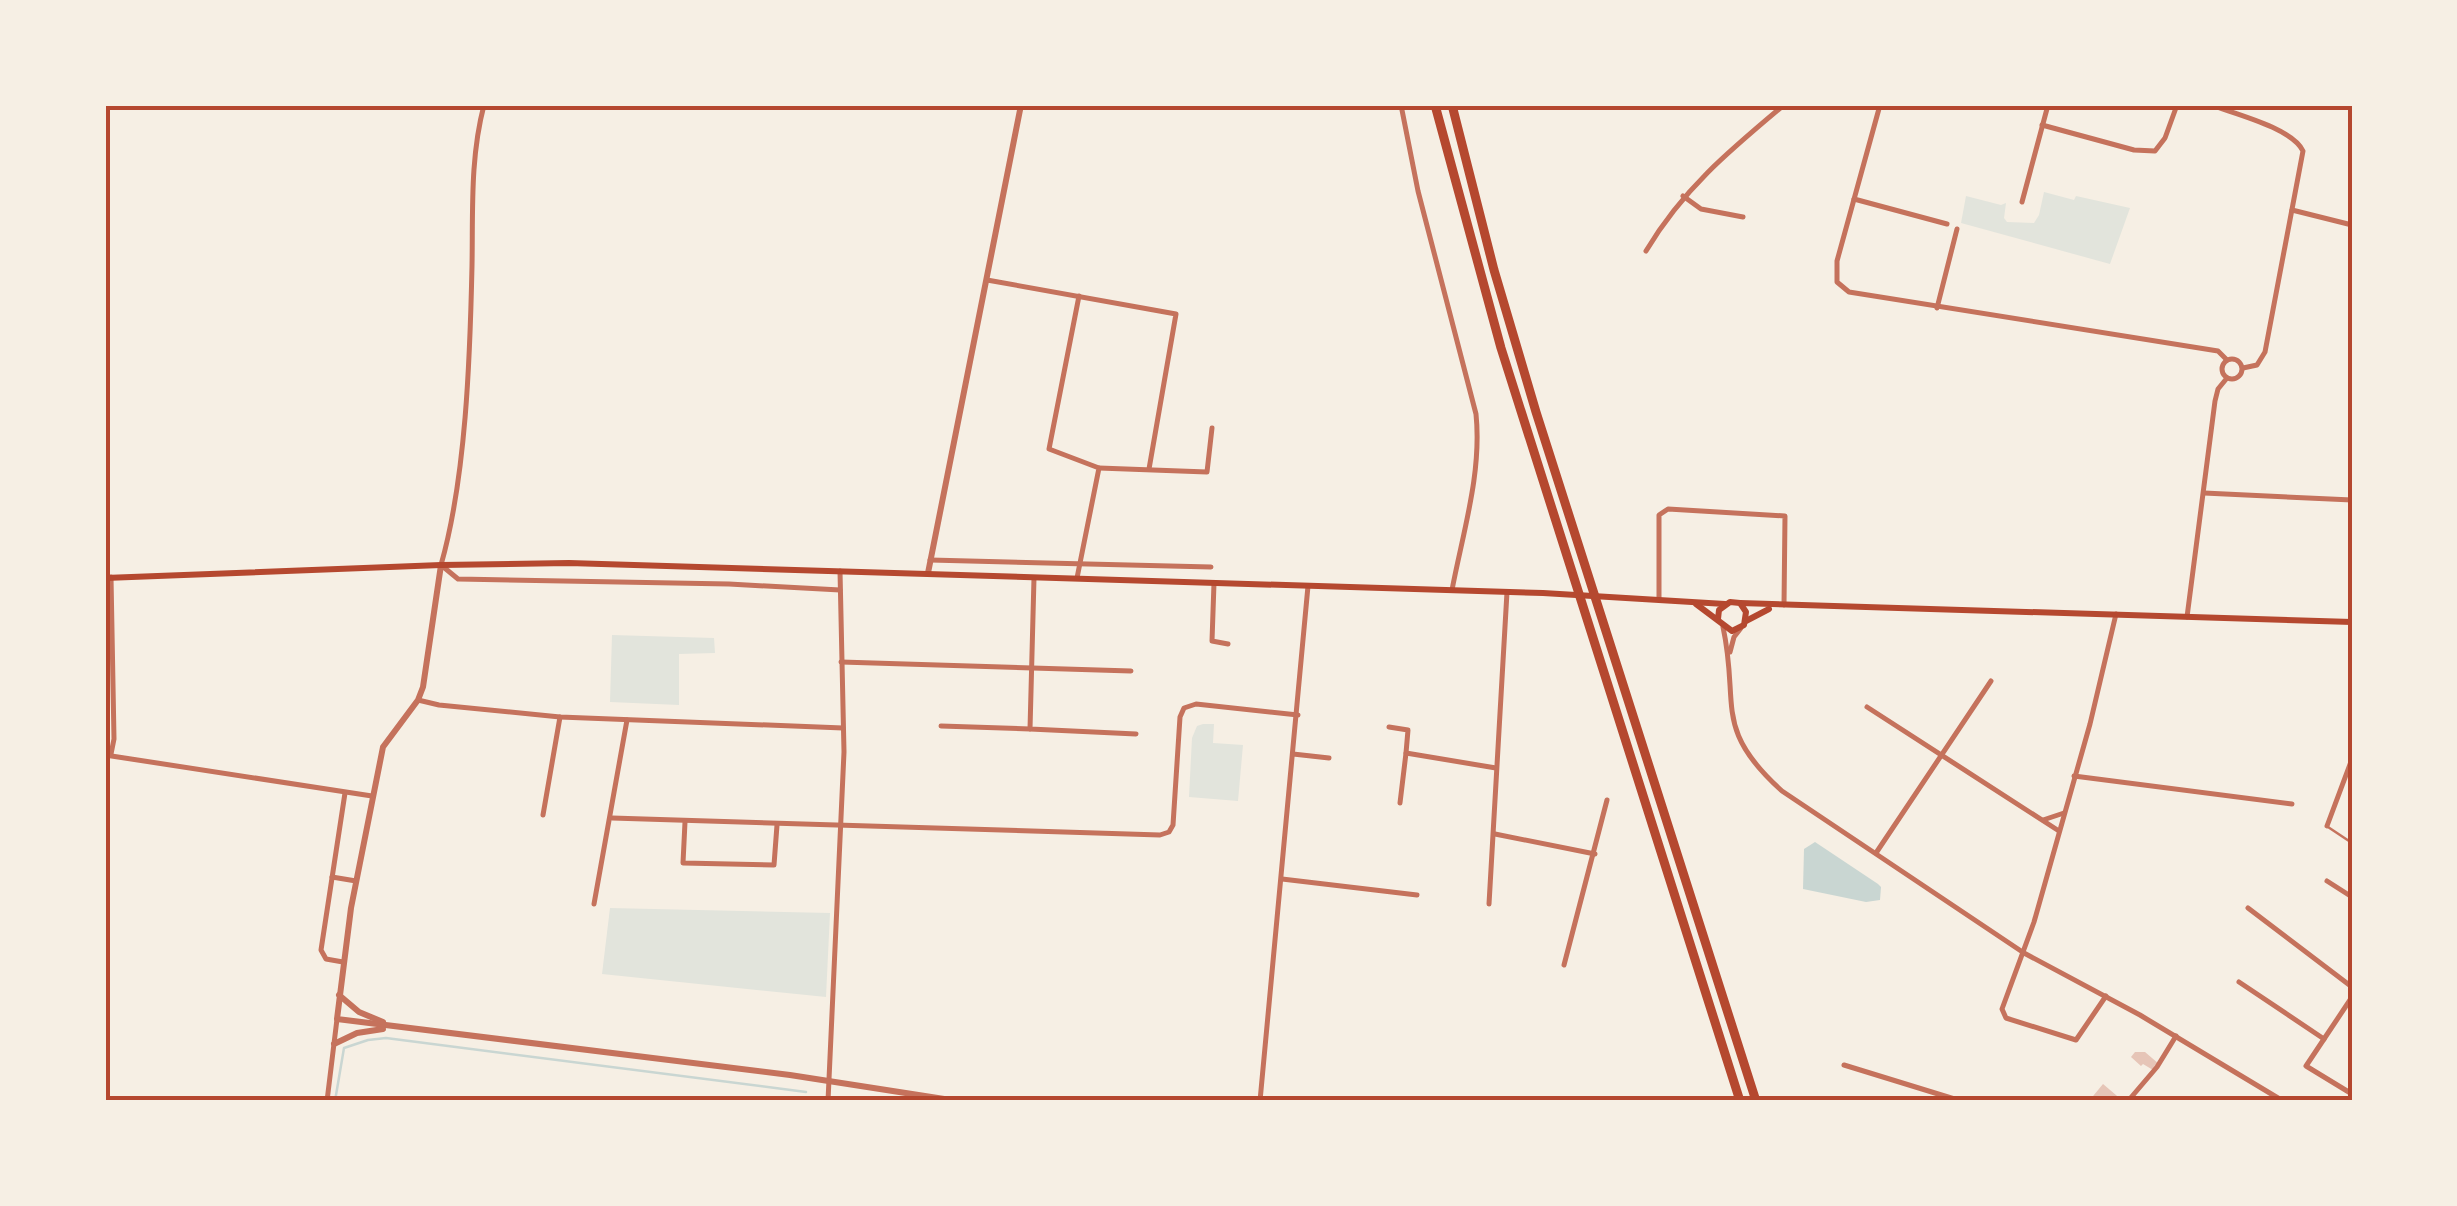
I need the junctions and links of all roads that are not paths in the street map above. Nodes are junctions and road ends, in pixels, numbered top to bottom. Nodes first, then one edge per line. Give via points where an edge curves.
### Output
1 (484, 105) edge
2 (1021, 105) edge
3 (1401, 105) edge
4 (1436, 105) edge
5 (1452, 105) edge
6 (1784, 105) edge
7 (1880, 105) edge
8 (2048, 105) edge
9 (2177, 105) edge
10 (2210, 105) edge
11 (2042, 125) junction
12 (1683, 196) junction
13 (1854, 199) junction
14 (2022, 202) dead end
15 (2291, 210) junction
16 (1743, 217) dead end
17 (1948, 224) dead end
18 (2352, 224) edge
19 (1957, 229) dead end
20 (1646, 251) dead end
21 (987, 280) junction
22 (1078, 296) junction
23 (1937, 308) junction
24 (2227, 360) junction
25 (2243, 368) junction
26 (2227, 378) junction
27 (1212, 428) dead end
28 (1099, 468) junction
29 (1149, 469) junction
30 (2204, 494) junction
31 (2352, 500) edge
32 (930, 560) junction
33 (441, 564) junction
34 (1078, 564) junction
35 (1211, 567) dead end
36 (840, 571) junction
37 (928, 573) junction
38 (1034, 577) junction
39 (108, 578) edge
40 (1077, 578) junction
41 (1214, 582) junction
42 (1308, 586) junction
43 (840, 590) junction
44 (1452, 590) junction
45 (1508, 592) junction
46 (1659, 599) junction
47 (1690, 601) junction
48 (1740, 603) junction
49 (1725, 604) junction
50 (1780, 606) junction
51 (2116, 614) junction
52 (2187, 617) junction
53 (2352, 622) edge
54 (1721, 623) junction
55 (1744, 625) junction
56 (1228, 644) dead end
57 (1728, 660) junction
58 (841, 662) junction
59 (1032, 667) junction
60 (1131, 671) dead end
61 (1990, 681) dead end
62 (418, 700) junction
63 (1867, 707) dead end
64 (1298, 714) junction
65 (560, 717) junction
66 (627, 720) junction
67 (941, 726) dead end
68 (1389, 727) dead end
69 (843, 728) junction
70 (1030, 729) junction
71 (1136, 734) dead end
72 (1406, 753) junction
73 (1293, 754) junction
74 (108, 755) edge
75 (1943, 756) junction
76 (1328, 758) dead end
77 (2352, 759) edge
78 (1497, 769) junction
79 (2074, 776) junction
80 (345, 792) junction
81 (372, 796) junction
82 (1607, 800) dead end
83 (1400, 803) dead end
84 (2292, 804) dead end
85 (2064, 813) junction
86 (544, 815) dead end
87 (612, 818) junction
88 (2041, 820) junction
89 (686, 822) junction
90 (776, 826) junction
91 (841, 826) junction
92 (2327, 826) joint
93 (2059, 831) junction
94 (1494, 834) junction
95 (2352, 843) edge
96 (1595, 854) junction
97 (1876, 854) junction
98 (332, 877) junction
99 (1282, 879) junction
100 (356, 881) junction
101 (2327, 881) dead end
102 (1417, 895) dead end
103 (2352, 897) edge
104 (594, 904) dead end
105 (1490, 904) dead end
106 (2248, 908) dead end
107 (2024, 954) junction
108 (343, 962) junction
109 (1564, 965) dead end
110 (2239, 982) dead end
111 (2352, 988) edge
112 (339, 996) junction
113 (2106, 996) junction
114 (2352, 997) edge
115 (337, 1020) junction
116 (394, 1027) junction
117 (2176, 1036) junction
118 (2324, 1039) junction
119 (334, 1044) junction
120 (1844, 1065) dead end
121 (831, 1081) junction
122 (2352, 1094) edge
123 (326, 1101) edge
124 (828, 1101) edge
125 (957, 1101) edge
126 (1260, 1101) edge
127 (1740, 1101) edge
128 (1756, 1101) edge
129 (1961, 1101) edge
130 (2128, 1101) edge
131 (2284, 1101) edge

1 - 33 street via 474,158 458,472
2 - 21 street
3 - 44 street via 1476,414 1475,473
4 - 127 highway via 1500,348
5 - 128 highway via 1494,270
6 - 12 street
7 - 13 street
8 - 11 street
9 - 11 street via 2155,151
10 - 15 street via 2298,142 2302,163
11 - 14 street
12 - 16 street via 1701,209
12 - 20 street
13 - 17 street
13 - 23 street via 1837,282 1849,292
15 - 18 street
15 - 25 street via 2264,352 2257,365
19 - 23 street
21 - 22 street
21 - 32 street
22 - 28 street via 1049,449
22 - 29 street via 1176,314
23 - 24 street via 2218,351
24 - 25 street
24 - 26 street
25 - 26 street via 2240,377
26 - 30 street via 2215,401
27 - 29 street via 1207,472
28 - 29 street
28 - 34 street
30 - 31 street
30 - 52 street
32 - 34 street
32 - 37 street
33 - 36 main road
33 - 39 main road
33 - 43 street via 458,579
33 - 62 street
34 - 35 street
34 - 40 street
36 - 37 main road
36 - 43 street
37 - 38 main road
38 - 40 main road
38 - 59 street
39 - 74 street via 114,739
40 - 41 main road
41 - 42 main road
41 - 56 street via 1212,642
42 - 44 main road
42 - 64 street
43 - 58 street
44 - 45 main road
45 - 46 main road
45 - 78 street
46 - 47 main road
46 - 50 street via 1659,515 1668,509 1785,516
47 - 49 main road
47 - 54 main road
48 - 49 main road
48 - 50 main road
48 - 55 main road
49 - 54 main road
50 - 51 main road
50 - 55 main road
51 - 52 main road
51 - 79 street
52 - 53 main road
54 - 55 main road via 1732,630
54 - 57 street
55 - 57 street
57 - 97 street via 1730,710 1746,754 1782,791
58 - 59 street
58 - 69 street
59 - 60 street
59 - 70 street
61 - 75 street
62 - 65 street
62 - 81 street via 384,747
63 - 75 street
64 - 73 street
64 - 91 street via 1184,708 1173,825 1160,835
65 - 66 street
65 - 86 street
66 - 69 street
66 - 87 street
67 - 70 street
68 - 72 street via 1408,730
69 - 91 street
70 - 71 street
72 - 78 street
72 - 83 street
73 - 76 street
73 - 99 street
74 - 80 street
75 - 88 street
75 - 97 street
77 - 92 street
78 - 94 street
79 - 84 street
79 - 85 street
80 - 81 street
80 - 98 street
81 - 100 street
82 - 96 street
85 - 88 street
85 - 93 street
87 - 89 street
87 - 104 street
88 - 93 street
89 - 90 street
89 - 90 street via 683,863 774,865
90 - 91 street
91 - 121 street
92 - 95 lane
93 - 107 street
94 - 96 street
94 - 105 street
96 - 109 street
97 - 107 street
98 - 100 street
98 - 108 street via 321,950 326,959
99 - 102 street
99 - 126 street
100 - 108 street
101 - 103 street
106 - 111 street
107 - 113 street
107 - 113 street via 2002,1009 2006,1018 2076,1040
108 - 112 street
110 - 118 street
112 - 115 street
112 - 116 street
113 - 117 street
114 - 118 street
115 - 116 street
115 - 119 street
116 - 119 street
116 - 121 street
117 - 130 street
117 - 131 street
118 - 122 street via 2306,1066
119 - 123 street
120 - 129 street
121 - 124 street
121 - 125 street

